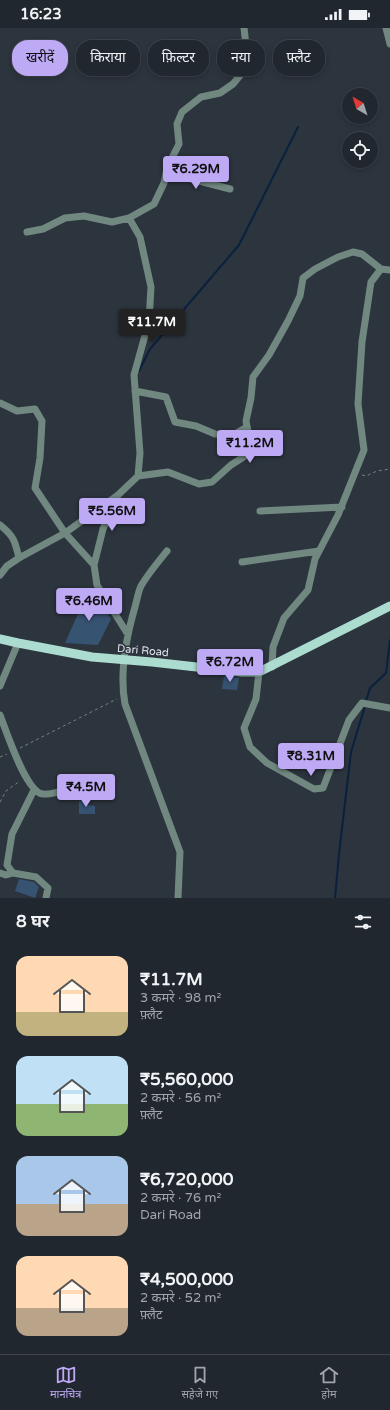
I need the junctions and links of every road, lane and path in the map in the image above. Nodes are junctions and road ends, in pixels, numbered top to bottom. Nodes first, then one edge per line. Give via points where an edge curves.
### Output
1 (244, 28) edge
2 (386, 28) edge
3 (390, 44) edge
4 (166, 173) junction
5 (230, 190) dead end
6 (129, 218) junction
7 (27, 232) dead end
8 (381, 269) junction
9 (390, 270) edge
10 (135, 391) junction
11 (0, 403) edge
12 (247, 427) junction
13 (390, 469) edge
14 (355, 474) junction
15 (138, 476) junction
16 (118, 495) junction
17 (342, 507) junction
18 (260, 511) dead end
19 (0, 525) edge
20 (64, 534) junction
21 (167, 551) dead end
22 (319, 551) junction
23 (19, 558) junction
24 (242, 562) dead end
25 (94, 565) junction
26 (0, 575) edge
27 (390, 606) edge
28 (127, 633) junction
29 (0, 638) edge
30 (18, 643) junction
31 (123, 660) junction
32 (272, 667) junction
33 (259, 672) junction
34 (0, 686) edge
35 (123, 696) junction
36 (390, 708) edge
37 (0, 715) edge
38 (14, 751) junction
39 (0, 757) edge
40 (25, 777) junction
41 (34, 790) junction
42 (67, 790) dead end
43 (0, 802) edge
44 (0, 873) edge
45 (13, 873) junction
46 (46, 898) edge
47 (178, 898) edge

1 - 4 street via 246,45 243,72 233,84 220,93 201,97 182,112 177,124 179,144
2 - 3 street
4 - 5 street
4 - 6 street via 154,204
6 - 7 street via 112,222 84,216 65,218 43,229
6 - 10 street via 140,237 151,287 149,321 134,375
8 - 9 street
8 - 12 street via 362,254 353,252 338,257 303,278 300,296 288,321 253,377
8 - 14 street via 370,282 362,342 358,404 364,450
10 - 12 street via 166,397 174,422 196,426 215,434 233,435
10 - 15 street via 140,453
11 - 20 street via 17,411 35,409 42,421 36,488
12 - 15 street via 251,448 245,456 230,465 212,482 199,484 168,472
13 - 14 path via 366,476
14 - 17 street
15 - 16 street
16 - 20 street
16 - 25 street via 103,528
17 - 18 street
17 - 22 street
19 - 23 street via 14,540
20 - 23 street
20 - 25 street
21 - 28 street via 140,588
22 - 24 street
22 - 32 street via 308,590 284,618 273,647
23 - 26 street via 7,566
25 - 28 street via 97,585
27 - 32 main road, Dari Road
28 - 31 street
29 - 30 main road, Dari Road
30 - 31 main road, Dari Road
30 - 34 street
31 - 33 main road, Dari Road
31 - 35 street
32 - 33 main road, Dari Road
33 - 36 street via 256,699 244,728 250,747 267,763 314,789 323,788 350,720 362,703
35 - 38 path
35 - 47 street via 180,852
37 - 38 street
38 - 39 path
38 - 40 street
40 - 41 street
40 - 43 path via 6,791
41 - 42 street via 42,795
41 - 45 street via 12,834 6,865
44 - 45 street
45 - 46 street via 36,877 48,888

